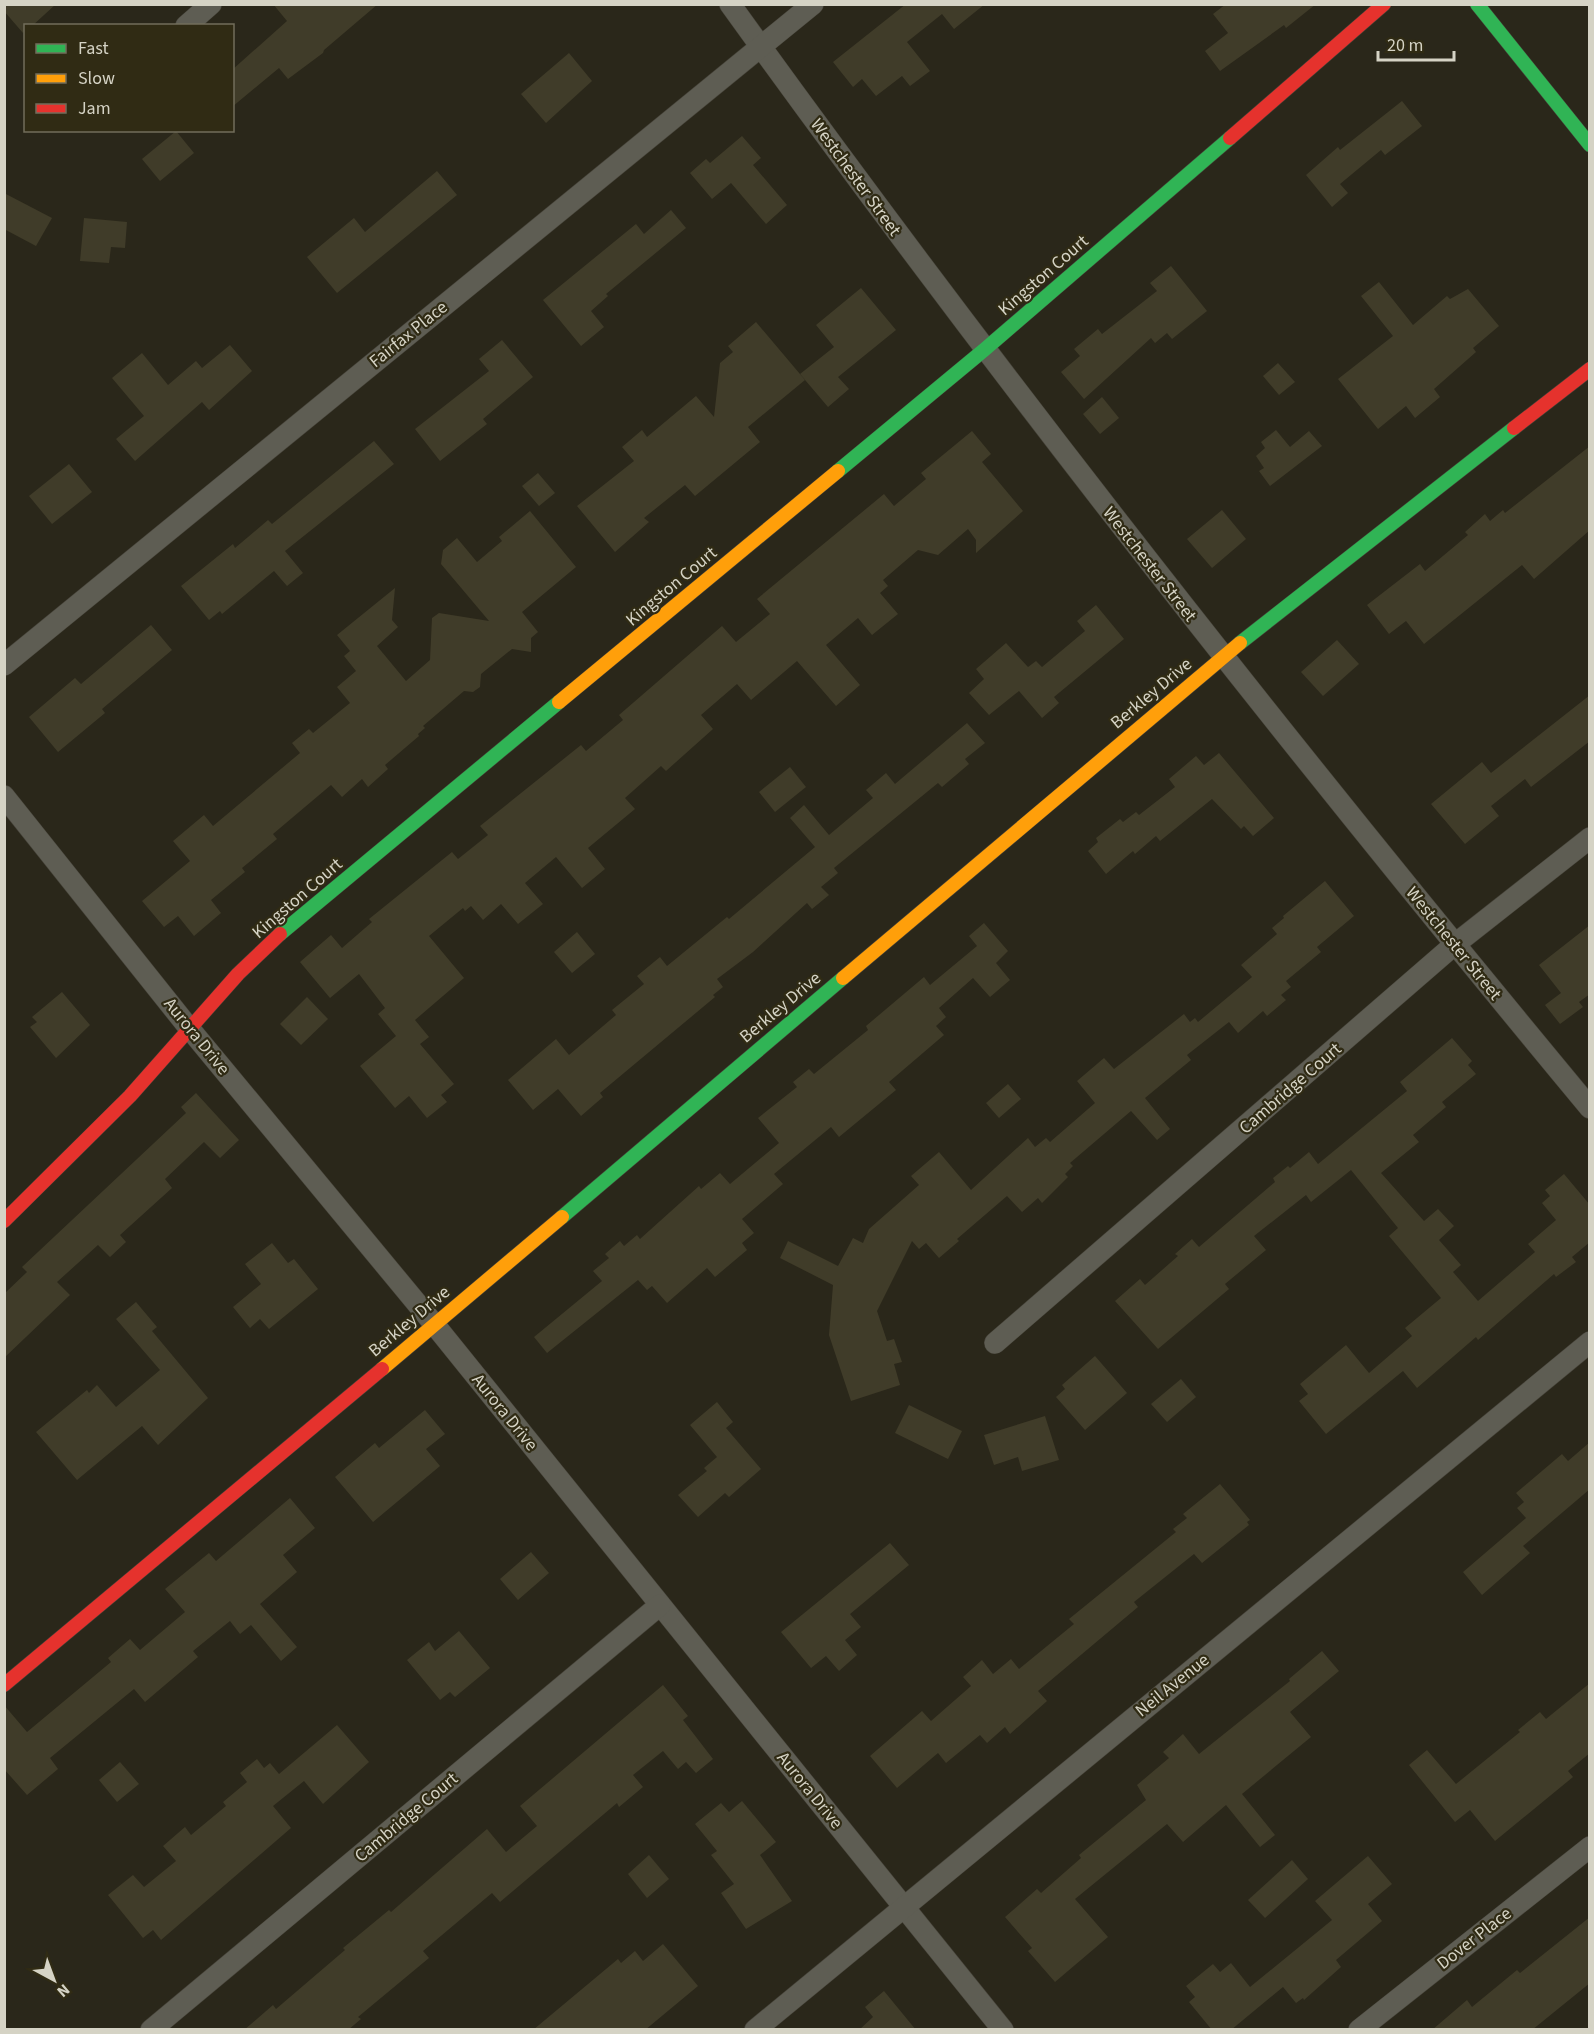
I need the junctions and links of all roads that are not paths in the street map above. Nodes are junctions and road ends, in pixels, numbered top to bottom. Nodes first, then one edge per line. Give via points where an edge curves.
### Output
1 (211, 4) edge
2 (730, 4) edge
3 (813, 4) edge
4 (1384, 4) edge
5 (1477, 4) edge
6 (188, 24) edge
7 (759, 45) junction
8 (1590, 145) edge
9 (984, 350) junction
10 (1590, 369) edge
11 (1221, 657) junction
12 (4, 665) edge
13 (4, 796) edge
14 (1590, 838) edge
15 (1454, 945) junction
16 (189, 1028) junction
17 (1590, 1108) edge
18 (4, 1221) edge
19 (434, 1324) junction
20 (1590, 1342) edge
21 (995, 1343) dead end
22 (660, 1605) junction
23 (4, 1685) edge
24 (1590, 1847) edge
25 (903, 1905) junction
26 (151, 2030) edge
27 (755, 2030) edge
28 (1003, 2030) edge
29 (1359, 2030) edge

1 - 6 street
2 - 7 street, Westchester Street
3 - 7 street, Fairfax Place
4 - 9 street, Kingston Court
5 - 8 street
7 - 9 street, Westchester Street
7 - 12 street, Fairfax Place
9 - 11 street, Westchester Street
9 - 16 street, Kingston Court via 287,927
10 - 11 street, Berkley Drive
11 - 15 street, Westchester Street
11 - 19 street, Berkley Drive
13 - 16 street, Aurora Drive
14 - 15 street, Cambridge Court
15 - 17 street, Westchester Street
15 - 21 street, Cambridge Court
16 - 18 street, Kingston Court via 130,1096
16 - 19 street, Aurora Drive
19 - 22 street, Aurora Drive
19 - 23 street, Berkley Drive
20 - 25 street, Neil Avenue
22 - 25 street, Aurora Drive
22 - 26 street, Cambridge Court
24 - 29 street, Dover Place
25 - 27 street, Neil Avenue
25 - 28 street, Aurora Drive

